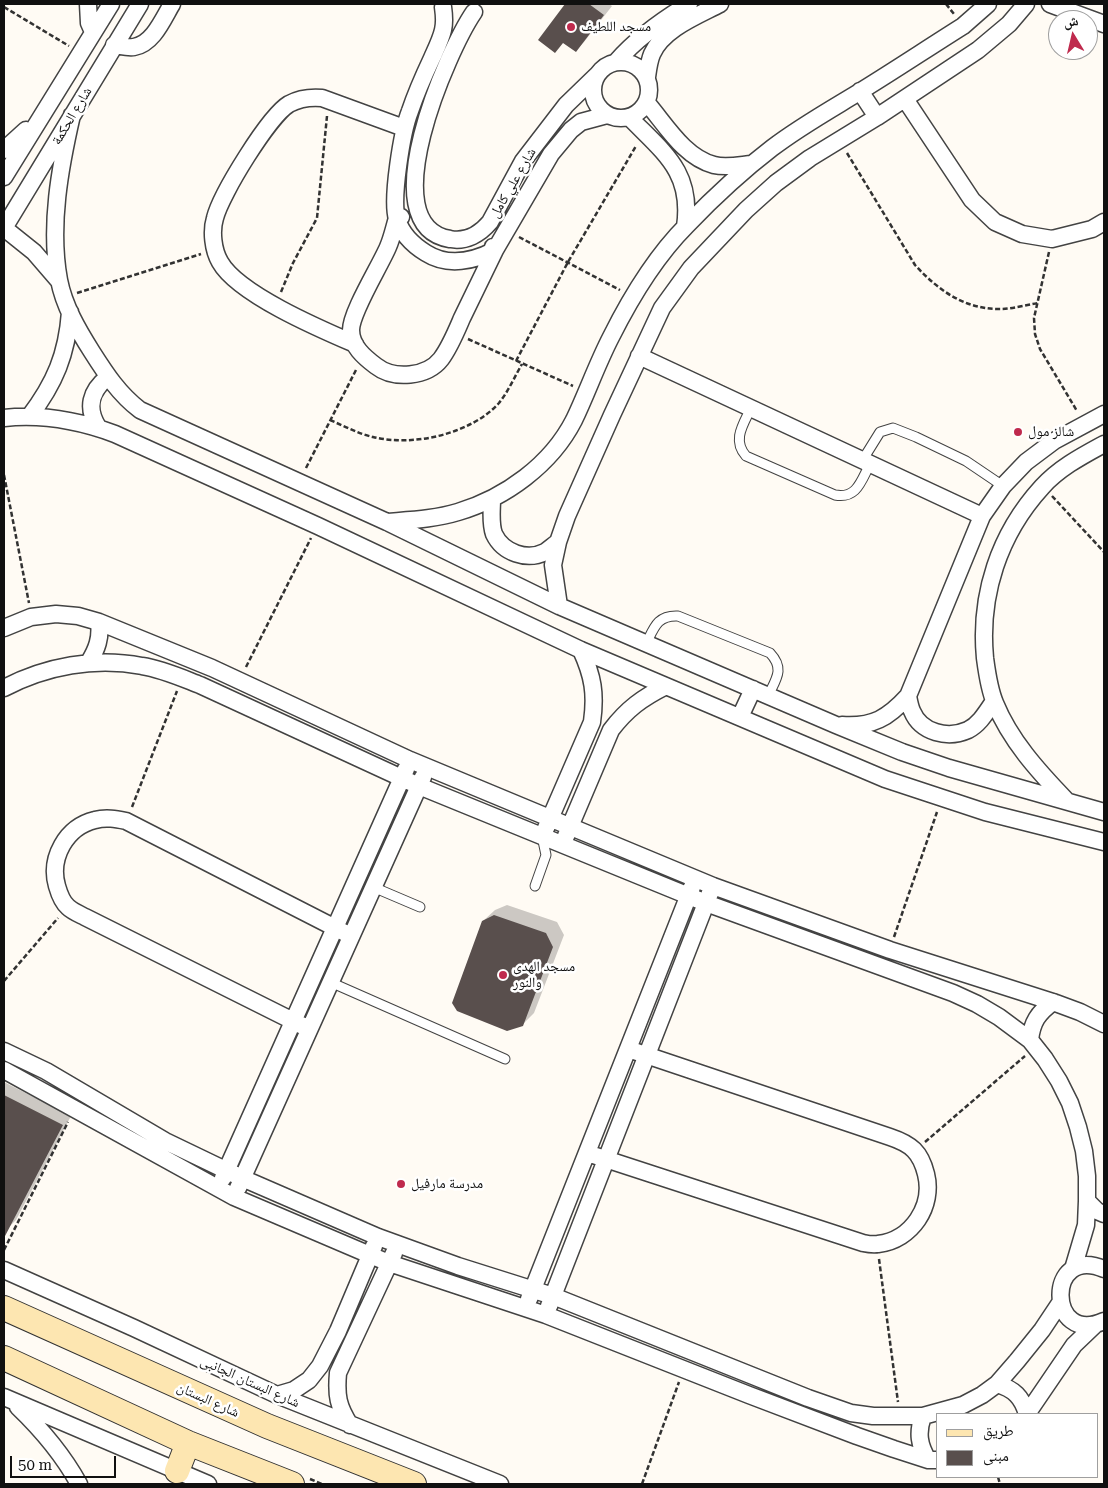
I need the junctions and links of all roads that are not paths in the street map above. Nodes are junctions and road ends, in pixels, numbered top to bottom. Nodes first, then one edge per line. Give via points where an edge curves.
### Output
1 (88, 4) edge
2 (111, 4) edge
3 (140, 4) edge
4 (172, 4) edge
5 (689, 4) edge
6 (720, 4) edge
7 (988, 4) edge
8 (1026, 4) edge
9 (1050, 4) edge
10 (442, 5) edge
11 (478, 6) edge
12 (1104, 24) edge
13 (94, 32) junction
14 (114, 45) junction
15 (616, 62) junction
16 (597, 75) junction
17 (647, 77) junction
18 (860, 91) junction
19 (904, 99) junction
20 (647, 103) junction
21 (44, 112) junction
22 (72, 115) junction
23 (607, 115) junction
24 (629, 117) junction
25 (877, 117) junction
26 (404, 128) junction
27 (4, 150) edge
28 (752, 164) junction
29 (4, 177) edge
30 (418, 213) junction
31 (396, 218) junction
32 (1104, 222) edge
33 (685, 227) junction
34 (4, 228) edge
35 (484, 229) junction
36 (495, 250) junction
37 (59, 281) junction
38 (67, 305) junction
39 (359, 350) junction
40 (639, 356) junction
41 (108, 377) junction
42 (751, 408) junction
43 (1104, 414) edge
44 (30, 417) junction
45 (4, 418) edge
46 (98, 427) junction
47 (1104, 444) edge
48 (866, 462) junction
49 (1002, 486) junction
50 (492, 498) junction
51 (982, 516) junction
52 (387, 522) junction
53 (558, 542) junction
54 (559, 606) junction
55 (99, 622) junction
56 (4, 628) edge
57 (646, 644) junction
58 (581, 650) junction
59 (89, 662) junction
60 (666, 686) junction
61 (4, 688) edge
62 (760, 693) junction
63 (908, 696) junction
64 (994, 701) junction
65 (740, 717) junction
66 (836, 725) junction
67 (410, 760) junction
68 (427, 767) junction
69 (401, 779) junction
70 (419, 786) junction
71 (1066, 800) junction
72 (1104, 812) edge
73 (550, 818) junction
74 (570, 827) junction
75 (542, 836) junction
76 (1104, 842) edge
77 (562, 844) junction
78 (546, 855) junction
79 (696, 878) junction
80 (535, 886) dead end
81 (713, 886) junction
82 (373, 887) junction
83 (689, 896) junction
84 (706, 903) junction
85 (420, 907) dead end
86 (335, 928) junction
87 (351, 936) junction
88 (330, 982) junction
89 (1053, 1002) junction
90 (293, 1021) junction
91 (1104, 1024) edge
92 (309, 1029) junction
93 (1033, 1043) junction
94 (628, 1049) junction
95 (4, 1051) edge
96 (647, 1056) junction
97 (505, 1059) dead end
98 (4, 1070) edge
99 (587, 1154) junction
100 (606, 1159) junction
101 (226, 1170) junction
102 (242, 1178) junction
103 (218, 1188) junction
104 (234, 1197) junction
105 (1087, 1201) junction
106 (1104, 1214) edge
107 (378, 1237) junction
108 (397, 1245) junction
109 (370, 1255) junction
110 (389, 1263) junction
111 (1073, 1269) junction
112 (1104, 1269) edge
113 (4, 1270) edge
114 (533, 1290) junction
115 (553, 1296) junction
116 (1060, 1302) junction
117 (4, 1308) edge
118 (526, 1308) junction
119 (546, 1315) junction
120 (1100, 1322) edge
121 (4, 1358) edge
122 (997, 1384) junction
123 (277, 1395) junction
124 (7, 1399) edge
125 (1027, 1413) edge
126 (1028, 1413) edge
127 (923, 1416) junction
128 (350, 1425) junction
129 (188, 1443) junction
130 (933, 1460) edge
131 (176, 1471) junction
132 (79, 1484) edge
133 (208, 1484) edge
134 (292, 1484) edge
135 (414, 1484) edge
136 (500, 1484) edge

1 - 13 street via 89,23
2 - 13 street, شارع الحكمة
3 - 14 street, شارع الحكمة
4 - 14 street via 151,38 142,45 132,48
5 - 15 street via 644,34
6 - 17 street via 664,38 652,56
7 - 18 street via 963,26
8 - 19 street via 1009,24 978,50
9 - 12 street
10 - 11 street via 457,16 466,16
10 - 26 street via 443,29
11 - 30 street via 460,33 426,118 416,177
13 - 21 street, شارع الحكمة
14 - 22 street, شارع الحكمة
15 - 16 street via 605,66
15 - 17 street via 628,62 639,67
16 - 23 street via 593,97
16 - 35 street, شارع علي كامل via 566,105 528,153
17 - 20 street via 650,90
18 - 25 street
18 - 28 street via 774,146
19 - 25 street
19 - 32 street via 972,200 995,222 1022,234 1052,239 1092,229
20 - 24 street via 640,112
20 - 28 street via 698,159 715,165
21 - 27 street
21 - 29 street, شارع الحكمة
22 - 34 street, شارع الحكمة
22 - 37 street via 58,198 55,248
23 - 24 street
23 - 36 street, شارع علي كامل via 581,122 551,154
24 - 33 street via 672,160 681,176 686,194
25 - 40 street via 776,183 716,240 662,308
26 - 31 street via 398,164
26 - 39 street, شارع علي كامل via 328,100 310,97 288,105 238,172 220,204 214,226 215,249 226,272 276,306
28 - 33 street
30 - 31 street
30 - 35 street, شارع علي كامل via 431,232 452,240 474,236
31 - 36 street via 415,246 446,261 463,262
31 - 39 street via 388,246 356,312 351,330
33 - 50 street via 632,296 573,422 552,453 532,472
34 - 37 street via 34,252
35 - 36 street
36 - 39 street, شارع علي كامل via 455,334 441,360 432,368 418,374 398,375 379,368
37 - 38 street
38 - 41 street
38 - 44 street via 65,350 46,394
40 - 42 street
40 - 53 street
41 - 46 street via 94,391 91,400 93,419
41 - 52 street via 117,390 140,410
42 - 48 street
42 - 48 lane via 738,435 741,450 746,456 843,496 857,489
43 - 49 street via 1054,441
44 - 45 street
44 - 46 street
46 - 58 street
47 - 64 street via 1069,464 1042,486 1016,520 998,554 985,613 984,642
48 - 49 lane via 880,432 893,428 966,461
48 - 51 street
49 - 51 street
50 - 52 street via 459,512
50 - 53 street via 494,534 503,547 530,556 545,552
51 - 63 street
52 - 54 street
53 - 54 street via 553,565
54 - 57 street
55 - 56 street via 78,616 31,617
55 - 59 street via 99,643
55 - 67 street via 240,680
57 - 62 street
57 - 62 lane via 662,618 678,616 770,653 778,666 778,674
58 - 60 street
58 - 73 street via 594,685 592,722
59 - 61 street via 48,671
59 - 69 street via 143,666 182,678
60 - 65 street
60 - 74 street via 635,704 611,730
62 - 65 street
62 - 66 street
63 - 64 street via 912,712 923,726 938,734 969,729
63 - 66 street via 894,711 876,721 857,726
64 - 71 street via 1008,730 1044,778
65 - 76 street via 885,779 942,799
66 - 71 street via 949,768
67 - 68 street
67 - 69 street
68 - 70 street
68 - 73 street
69 - 70 street
69 - 86 street
70 - 75 street
70 - 82 street
71 - 72 street
73 - 74 street
73 - 75 street
74 - 77 street
74 - 79 street
75 - 77 street
75 - 78 lane
77 - 78 lane
77 - 83 street
78 - 80 lane
79 - 81 street
79 - 83 street
81 - 84 street
81 - 89 street via 890,950
82 - 85 lane
82 - 87 street
83 - 84 street
83 - 94 street
84 - 93 street via 953,993 985,1008
84 - 96 street
86 - 87 street
86 - 90 street
86 - 90 street via 126,822 111,818 95,820 69,835 60,848 55,878 59,894 68,907
87 - 88 street
88 - 92 street
88 - 97 lane
89 - 91 street
89 - 93 street via 1035,1019 1031,1029
90 - 92 street
90 - 101 street
92 - 102 street
93 - 105 street via 1070,1103 1085,1160
94 - 96 street
94 - 99 street
95 - 101 street
96 - 100 street
96 - 100 street via 905,1143 915,1151 924,1166 927,1200 920,1217 909,1230 894,1240 877,1245 848,1239
98 - 103 street
99 - 100 street
99 - 114 street
100 - 115 street
101 - 102 street
101 - 103 street
102 - 104 street
102 - 107 street
103 - 104 street
104 - 109 street
105 - 106 street
105 - 111 street via 1086,1224
107 - 108 street
107 - 109 street
108 - 110 street
108 - 114 street
109 - 110 street
109 - 123 street via 320,1366 309,1380 294,1390
110 - 118 street
110 - 128 street via 338,1373 337,1392 341,1410
111 - 112 street via 1094,1265
111 - 116 street via 1059,1290
113 - 123 street, شارع البستان الجانبى
114 - 115 street
114 - 118 street
115 - 119 street
115 - 127 street via 851,1413
116 - 120 street via 1074,1321 1085,1325
116 - 122 street via 1042,1330
117 - 135 street, شارع البستان via 267,1426
118 - 119 street
119 - 130 street via 857,1436
120 - 126 street via 1074,1345
121 - 129 street
122 - 125 street via 1017,1394
122 - 127 street via 963,1405
123 - 128 street, شارع البستان الجانبى
124 - 131 street
124 - 132 street via 46,1436
127 - 130 street via 919,1438 922,1450
128 - 136 street, شارع البستان الجانبى
129 - 131 street
129 - 134 street
131 - 133 street

